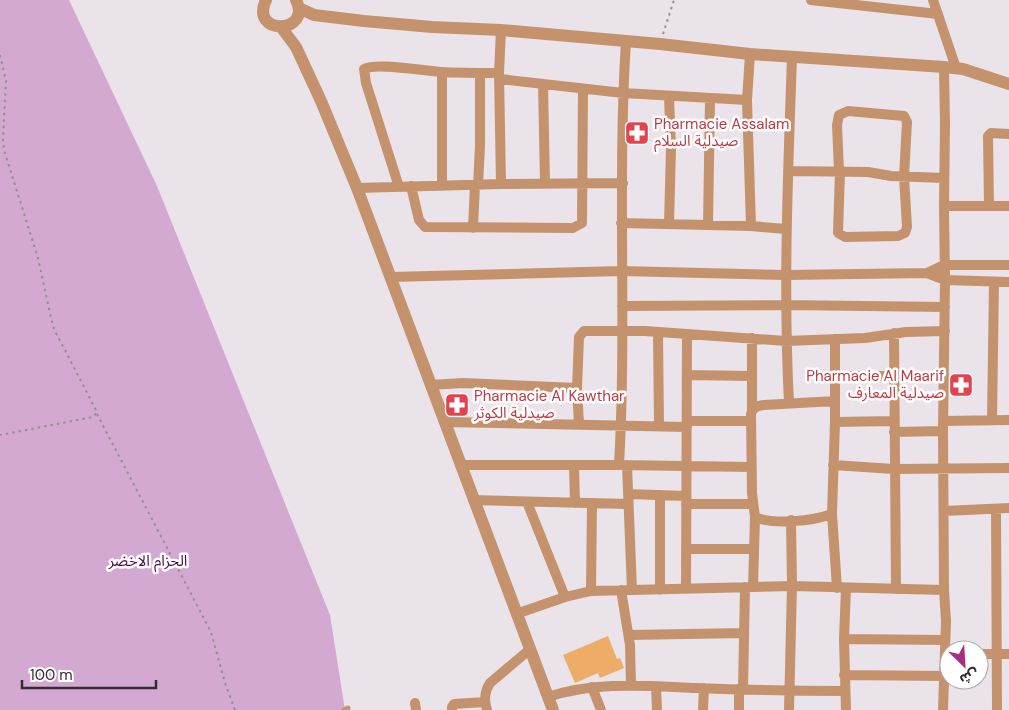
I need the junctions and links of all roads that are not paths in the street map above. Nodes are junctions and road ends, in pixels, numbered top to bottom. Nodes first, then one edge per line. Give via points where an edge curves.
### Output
1 (811, 0) edge
2 (933, 0) edge
3 (263, 2) edge
4 (297, 4) edge
5 (938, 14) junction
6 (314, 15) junction
7 (288, 24) junction
8 (501, 30) junction
9 (626, 41) junction
10 (750, 54) junction
11 (792, 57) junction
12 (950, 68) junction
13 (442, 72) junction
14 (480, 72) junction
15 (499, 76) junction
16 (543, 84) junction
17 (1009, 84) edge
18 (583, 89) junction
19 (623, 93) junction
20 (669, 96) junction
21 (710, 98) junction
22 (747, 100) junction
23 (1009, 134) edge
24 (788, 171) junction
25 (839, 171) junction
26 (904, 177) junction
27 (944, 178) junction
28 (582, 182) junction
29 (623, 182) junction
30 (545, 183) junction
31 (501, 184) junction
32 (477, 185) junction
33 (411, 186) junction
34 (442, 186) junction
35 (399, 187) junction
36 (357, 188) junction
37 (944, 206) junction
38 (989, 206) junction
39 (1009, 206) edge
40 (621, 223) junction
41 (669, 224) junction
42 (708, 225) junction
43 (751, 226) junction
44 (473, 228) junction
45 (786, 229) junction
46 (944, 265) junction
47 (1009, 265) edge
48 (621, 271) junction
49 (927, 273) junction
50 (786, 274) junction
51 (390, 278) junction
52 (945, 280) junction
53 (994, 282) junction
54 (1009, 282) edge
55 (785, 305) junction
56 (622, 306) junction
57 (945, 307) junction
58 (622, 331) junction
59 (944, 331) junction
60 (658, 332) junction
61 (894, 333) junction
62 (687, 334) junction
63 (752, 338) junction
64 (835, 339) junction
65 (786, 341) junction
66 (687, 375) junction
67 (752, 376) junction
68 (835, 376) junction
69 (893, 376) junction
70 (430, 385) junction
71 (577, 388) junction
72 (835, 401) junction
73 (789, 403) junction
74 (752, 410) junction
75 (992, 420) junction
76 (1009, 420) edge
77 (751, 421) junction
78 (894, 421) junction
79 (444, 422) junction
80 (835, 422) junction
81 (579, 424) junction
82 (686, 424) junction
83 (622, 425) junction
84 (659, 426) junction
85 (943, 426) junction
86 (894, 432) junction
87 (460, 465) junction
88 (574, 465) junction
89 (623, 465) junction
90 (833, 465) junction
91 (686, 466) junction
92 (751, 467) junction
93 (944, 468) junction
94 (1009, 468) edge
95 (894, 469) junction
96 (660, 495) junction
97 (628, 499) junction
98 (473, 500) junction
99 (686, 500) junction
100 (528, 502) junction
101 (575, 503) junction
102 (592, 503) junction
103 (753, 504) junction
104 (1009, 508) edge
105 (996, 509) junction
106 (944, 511) junction
107 (832, 514) junction
108 (755, 517) junction
109 (791, 520) junction
110 (686, 549) junction
111 (754, 549) junction
112 (792, 586) junction
113 (749, 587) junction
114 (842, 588) junction
115 (686, 589) junction
116 (896, 589) junction
117 (626, 590) junction
118 (660, 590) junction
119 (944, 590) junction
120 (591, 591) junction
121 (565, 597) junction
122 (516, 614) junction
123 (744, 633) junction
124 (629, 635) junction
125 (844, 639) junction
126 (945, 640) joint
127 (530, 650) junction
128 (989, 654) edge
129 (996, 654) junction
130 (1009, 654) edge
131 (844, 675) junction
132 (939, 676) edge
133 (631, 686) junction
134 (656, 686) junction
135 (592, 687) junction
136 (704, 688) junction
137 (741, 690) junction
138 (944, 690) edge
139 (788, 691) junction
140 (845, 691) junction
141 (548, 697) junction
142 (486, 706) edge
143 (452, 710) edge
144 (553, 710) edge
145 (601, 710) edge
146 (657, 710) edge
147 (703, 710) edge
148 (739, 710) edge
149 (789, 710) edge
150 (846, 710) edge
151 (943, 710) edge
152 (997, 710) edge

1 - 5 street
2 - 5 street
3 - 7 street via 263,12 269,23
4 - 6 street
4 - 7 street via 296,18
5 - 12 street
6 - 7 street
6 - 8 street via 432,27
7 - 36 street
8 - 9 street
8 - 15 street
9 - 10 street
9 - 19 street
10 - 11 street
10 - 22 street
11 - 12 street
11 - 24 street
12 - 17 street via 986,75
12 - 27 street
13 - 14 street
13 - 34 street
13 - 35 street via 369,66 364,69
14 - 15 street
14 - 32 street
15 - 16 street
15 - 31 street
16 - 18 street
16 - 30 street
18 - 19 street
18 - 28 street
19 - 20 street
19 - 29 street
20 - 21 street
20 - 41 street
21 - 22 street
21 - 42 street
22 - 43 street
23 - 38 street via 991,133 988,136
24 - 25 street
24 - 45 street
25 - 26 street
25 - 26 street via 837,125 840,115 848,111 902,114 907,122
25 - 26 street via 838,233 845,237 898,236 905,233
26 - 27 street
27 - 37 street
28 - 29 street
28 - 30 street
28 - 44 street via 582,223 573,228
29 - 40 street
30 - 31 street
31 - 32 street
32 - 34 street
32 - 44 street
33 - 34 street
33 - 35 street
33 - 44 street via 419,220 425,227
35 - 36 street
36 - 51 street
37 - 38 street
37 - 46 street
38 - 39 street
40 - 41 street
40 - 48 street
41 - 42 street
42 - 43 street
43 - 45 street
45 - 50 street
46 - 47 street
46 - 49 street
46 - 52 street
48 - 50 street
48 - 51 street
48 - 56 street
49 - 50 street
49 - 52 street
50 - 55 street
51 - 70 street
52 - 53 street
52 - 57 street
53 - 54 street
53 - 75 street
55 - 56 street
55 - 57 street
55 - 65 street
56 - 58 street
57 - 59 street
58 - 60 street
58 - 71 street via 581,333
58 - 83 street
59 - 61 street
59 - 85 street
60 - 62 street
60 - 84 street
61 - 64 street
61 - 69 street
62 - 63 street
62 - 66 street
63 - 65 street
63 - 67 street
64 - 65 street
64 - 68 street
65 - 73 street
66 - 67 street
66 - 82 street
67 - 74 street
68 - 69 street
68 - 72 street
69 - 78 street
70 - 71 street via 463,383
70 - 79 street
71 - 81 street
72 - 73 street
72 - 80 street
73 - 74 street via 764,405
74 - 77 street
75 - 76 street
75 - 85 street
77 - 82 street
77 - 92 street
78 - 80 street
78 - 86 street
79 - 81 street
79 - 87 street
80 - 90 street
81 - 83 street
82 - 84 street
82 - 91 street
83 - 84 street
83 - 89 street
85 - 86 street
85 - 93 street
86 - 95 street
87 - 88 street
87 - 98 street
88 - 89 street
88 - 101 street
89 - 91 street
89 - 97 street
90 - 95 street
90 - 107 street
91 - 92 street
91 - 99 street
92 - 103 street
93 - 94 street
93 - 95 street
93 - 106 street
95 - 116 street
96 - 97 street
96 - 99 street
96 - 118 street
97 - 102 street
97 - 117 street
98 - 100 street
98 - 122 street
99 - 103 street
99 - 110 street
100 - 101 street
100 - 121 street
101 - 102 street
102 - 120 street
103 - 108 street
104 - 105 street
105 - 106 street
105 - 129 street
106 - 119 street
107 - 109 street
107 - 114 street
108 - 109 street
108 - 111 street
109 - 112 street
110 - 111 street
110 - 115 street
111 - 113 street
112 - 113 street
112 - 114 street
112 - 139 street
113 - 115 street
113 - 123 street
114 - 116 street
114 - 125 street
115 - 118 street
116 - 119 street
117 - 118 street
117 - 120 street
117 - 124 street
119 - 126 street
120 - 121 street
121 - 122 street
122 - 127 street
123 - 124 street
123 - 137 street
124 - 133 street
125 - 126 street
125 - 131 street
127 - 141 street
127 - 142 street via 490,683 486,689
128 - 129 street
129 - 130 street
129 - 152 street
131 - 132 street
131 - 140 street
133 - 134 street
133 - 135 street
134 - 136 street
134 - 146 street
135 - 141 street
135 - 145 street
136 - 137 street
136 - 147 street
137 - 139 street
137 - 148 street
138 - 151 street
139 - 140 street
139 - 149 street
140 - 150 street
141 - 144 street
142 - 143 street via 459,702

